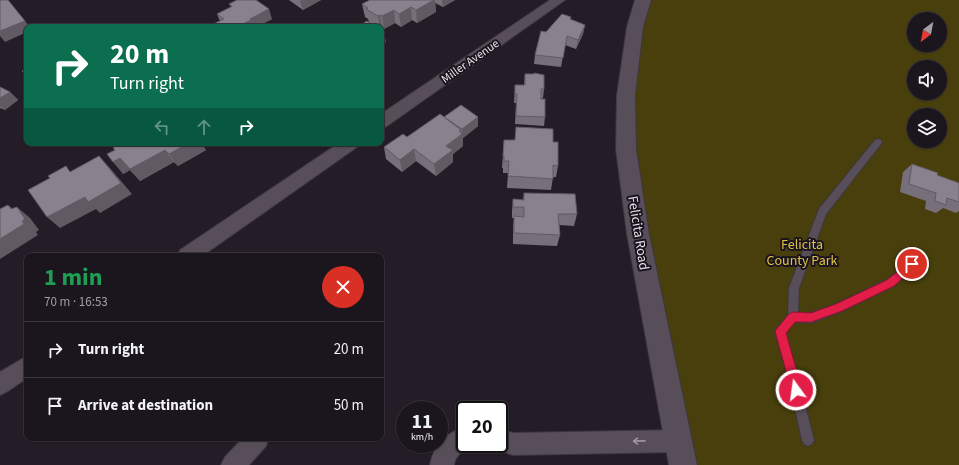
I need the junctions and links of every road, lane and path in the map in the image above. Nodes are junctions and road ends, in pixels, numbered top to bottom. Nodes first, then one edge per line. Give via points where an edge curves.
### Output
1 (559, 0) edge
2 (643, 0) edge
3 (384, 120) edge
4 (878, 142) dead end
5 (347, 146) edge
6 (191, 253) edge
7 (912, 264) dead end
8 (793, 317) junction
9 (24, 368) edge
10 (0, 384) edge
11 (456, 440) edge
12 (808, 440) dead end
13 (255, 441) edge
14 (678, 441) junction
15 (508, 443) edge
16 (233, 465) edge
17 (442, 465) edge
18 (683, 465) edge

1 - 3 street, Miller Avenue
2 - 14 main road, Felicita Road via 635,28 626,96 626,149 638,234
4 - 8 lane via 822,212 794,288
5 - 6 street
7 - 8 lane via 890,283 839,308 811,318
8 - 12 lane via 780,331
9 - 10 street
11 - 17 street via 442,458
13 - 16 street
14 -> 15 street
14 - 18 main road, Felicita Road

